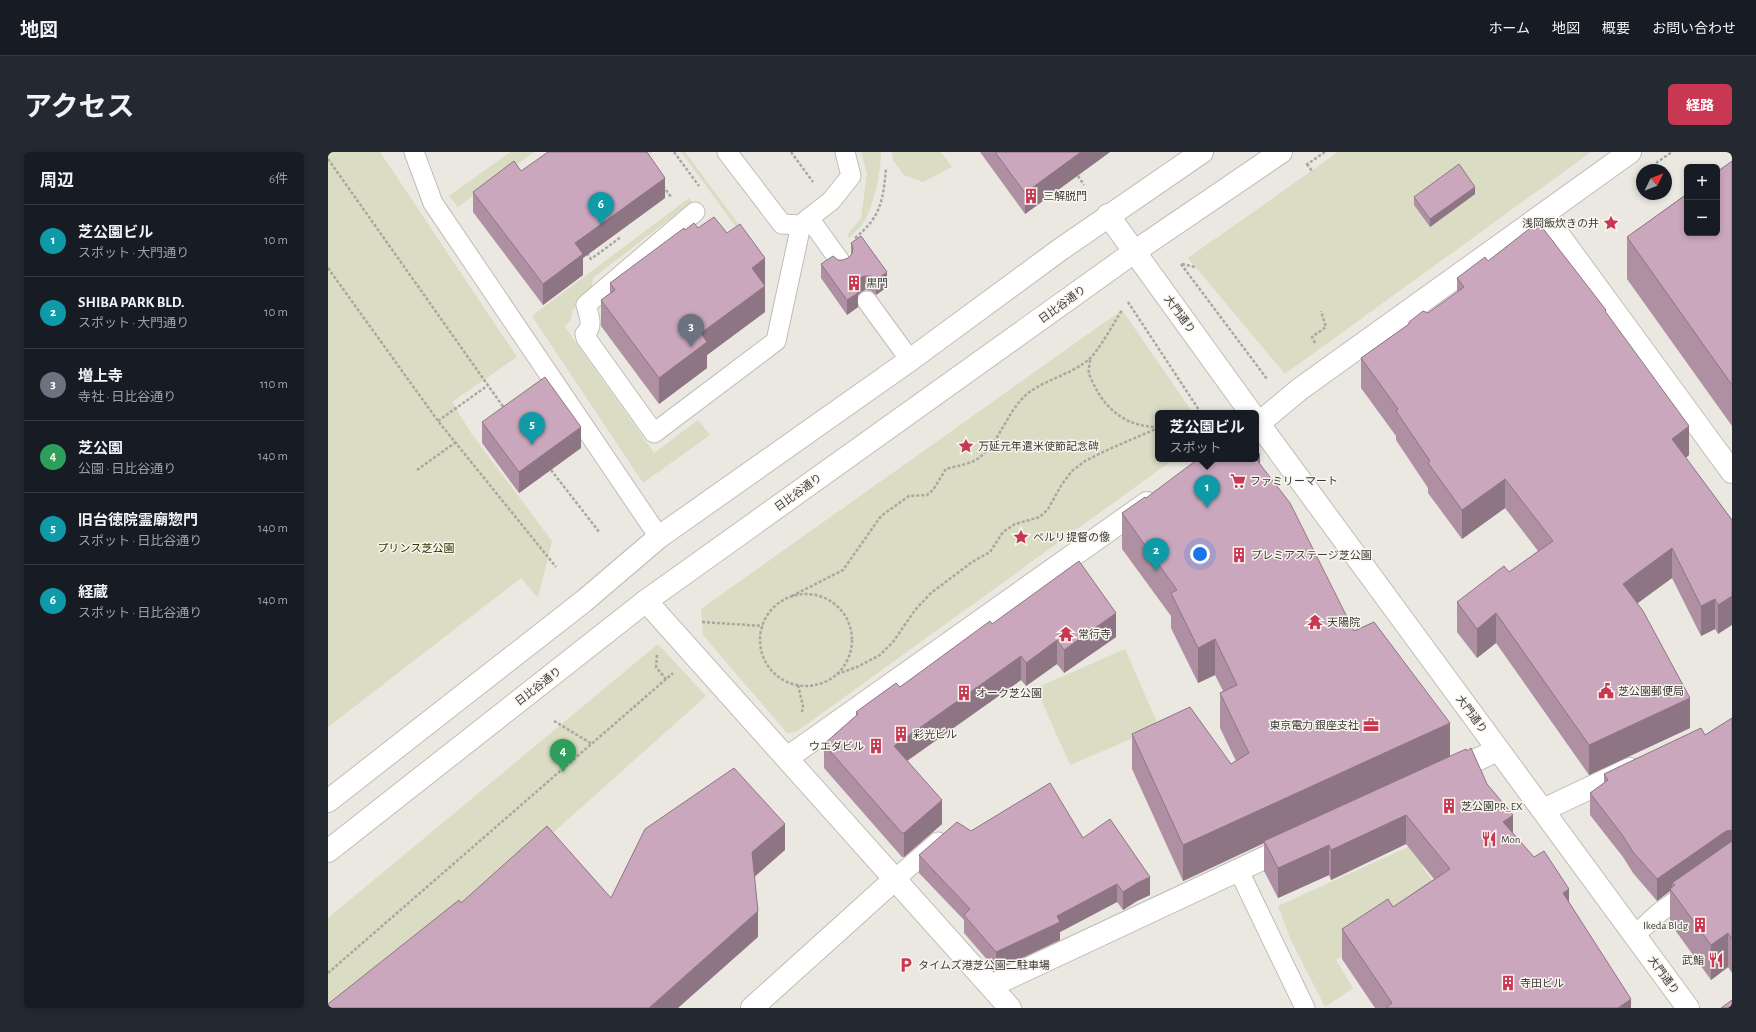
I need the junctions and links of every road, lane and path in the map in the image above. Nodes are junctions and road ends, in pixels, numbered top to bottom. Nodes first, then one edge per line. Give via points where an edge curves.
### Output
1 (414, 152) edge
2 (651, 152) edge
3 (674, 152) edge
4 (727, 152) edge
5 (791, 152) edge
6 (844, 152) edge
7 (1202, 152) edge
8 (1281, 152) edge
9 (1630, 152) edge
10 (1672, 152) edge
11 (643, 158) edge
12 (328, 159) edge
13 (1308, 164) dead end
14 (1656, 164) edge
15 (886, 168) dead end
16 (1312, 171) dead end
17 (1078, 176) edge
18 (660, 182) edge
19 (1084, 185) dead end
20 (700, 188) dead end
21 (673, 200) dead end
22 (829, 203) junction
23 (695, 212) dead end
24 (1108, 215) junction
25 (1544, 215) junction
26 (805, 222) junction
27 (622, 236) dead end
28 (856, 237) dead end
29 (1134, 252) junction
30 (586, 253) edge
31 (842, 264) edge
32 (1195, 267) dead end
33 (328, 268) edge
34 (867, 301) dead end
35 (1128, 302) dead end
36 (1122, 310) dead end
37 (1321, 311) dead end
38 (1310, 349) dead end
39 (1090, 359) junction
40 (910, 360) junction
41 (1269, 382) dead end
42 (487, 386) junction
43 (505, 409) edge
44 (1199, 410) edge
45 (1247, 410) edge
46 (1259, 418) edge
47 (438, 421) junction
48 (1259, 426) edge
49 (1155, 428) edge
50 (1155, 429) edge
51 (456, 442) junction
52 (417, 470) dead end
53 (550, 470) edge
54 (1732, 472) edge
55 (1164, 490) edge
56 (600, 533) dead end
57 (659, 536) junction
58 (556, 568) dead end
59 (792, 596) junction
60 (646, 601) junction
61 (702, 622) dead end
62 (763, 626) junction
63 (657, 652) dead end
64 (675, 671) dead end
65 (837, 674) junction
66 (666, 679) junction
67 (554, 721) dead end
68 (592, 744) junction
69 (1498, 750) junction
70 (787, 758) junction
71 (1645, 762) edge
72 (1427, 783) edge
73 (328, 801) edge
74 (1543, 810) junction
75 (949, 832) edge
76 (1311, 836) edge
77 (328, 851) edge
78 (1732, 862) edge
79 (1238, 869) junction
80 (895, 879) junction
81 (1635, 935) junction
82 (328, 973) edge
83 (991, 986) junction
84 (752, 1008) edge
85 (1010, 1008) edge
86 (1305, 1008) edge
87 (1688, 1008) edge

1 - 57 lane via 433,203
2 - 11 path
3 - 20 path
4 - 26 lane via 782,224
5 - 22 path
6 - 22 lane via 851,176
7 - 24 street
8 - 29 street, 日比谷通り
9 - 25 street
10 - 14 path
12 - 42 path
13 - 16 path
15 - 28 path via 884,197 878,214
17 - 19 path
18 - 21 path
22 - 26 lane
23 - 26 lane via 586,305 591,324 585,334 586,338 654,433 776,341
24 - 29 street, 大門通り
24 - 40 street
25 - 46 street
25 - 54 street
26 - 31 lane
27 - 30 path via 591,259
29 - 45 street, 大門通り
29 - 60 street, 日比谷通り
32 - 41 path via 1181,264
33 - 47 path
34 - 40 lane
35 - 44 path
36 - 39 path
37 - 38 path via 1326,328 1312,337 1316,344
39 - 49 path via 1089,373 1105,403 1133,423
39 - 59 path via 1026,395 980,458 946,469 934,490 927,495 909,496 893,507 881,516 843,570
40 - 57 street
42 - 43 path
42 - 47 path
47 - 51 path
48 - 69 street, 大門通り
50 - 65 path via 1086,460 1076,467 1040,517 1015,524 1003,532 990,552 972,562 931,593 880,655
51 - 52 path
51 - 58 path
53 - 56 path
55 - 70 street
57 - 73 street via 584,601
59 - 62 path via 774,607
59 - 65 path via 814,595 827,599 845,615 851,629 852,642 847,662
60 - 70 street
60 - 77 street, 日比谷通り
61 - 62 path
62 - 65 path via 760,637 763,655 768,665 783,680 807,686 824,682
63 - 66 path via 656,667
64 - 66 path
66 - 68 path
67 - 68 path
68 - 82 path
69 - 72 street
69 - 74 street, 大門通り
70 - 80 street
71 - 74 street
74 - 81 street, 大門通り
75 - 80 lane
76 - 79 street
78 - 81 lane via 1660,912
79 - 83 street
79 - 86 lane
80 - 83 street
80 - 84 street
81 - 87 street, 大門通り
83 - 85 street

